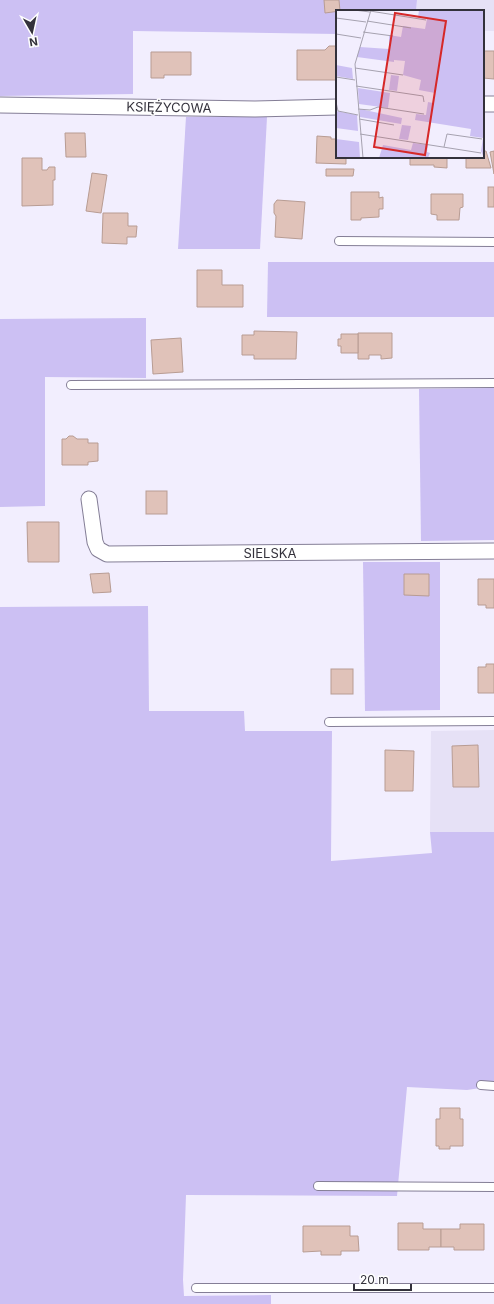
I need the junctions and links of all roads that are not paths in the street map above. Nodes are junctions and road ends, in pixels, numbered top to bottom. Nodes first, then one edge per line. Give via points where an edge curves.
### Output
1 (0, 105) edge
2 (336, 107) edge
3 (339, 242) dead end
4 (494, 242) edge
5 (494, 383) edge
6 (71, 385) dead end
7 (89, 498) dead end
8 (494, 551) edge
9 (494, 721) edge
10 (329, 722) dead end
11 (481, 1085) dead end
12 (494, 1086) edge
13 (318, 1186) dead end
14 (494, 1187) edge
15 (196, 1288) dead end
16 (494, 1288) edge

1 - 2 street, KSIĘŻYCOWA via 255,109
3 - 4 lane
5 - 6 lane
7 - 8 street, SIELSKA via 95,542 98,549 107,554
9 - 10 lane
11 - 12 lane
13 - 14 lane
15 - 16 lane

